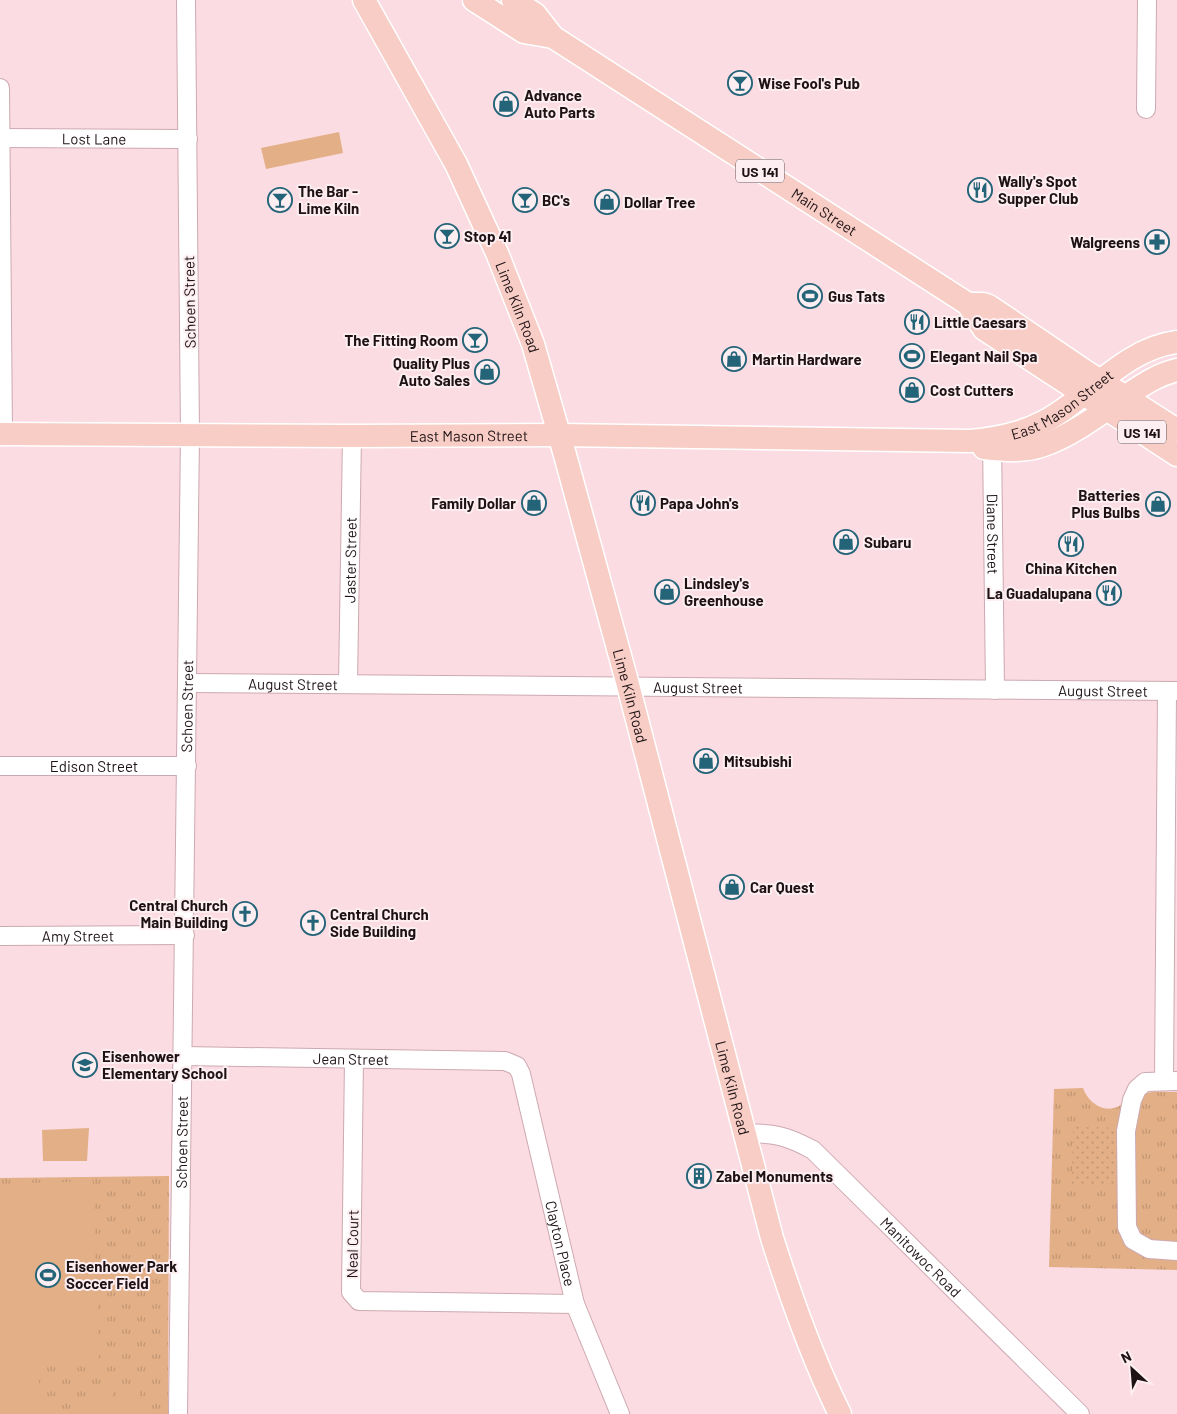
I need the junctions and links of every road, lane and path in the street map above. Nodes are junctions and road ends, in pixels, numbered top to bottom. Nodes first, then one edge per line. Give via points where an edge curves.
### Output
1 (186, 0) edge
2 (364, 0) edge
3 (474, 0) edge
4 (513, 0) edge
5 (1147, 0) edge
6 (553, 37) junction
7 (0, 88) edge
8 (1146, 109) dead end
9 (0, 138) edge
10 (188, 139) junction
11 (968, 304) junction
12 (1177, 342) edge
13 (1177, 370) edge
14 (1100, 381) junction
15 (1083, 395) junction
16 (1126, 396) junction
17 (1106, 410) junction
18 (1177, 430) edge
19 (1, 434) edge
20 (190, 435) junction
21 (559, 435) junction
22 (352, 436) junction
23 (993, 444) junction
24 (1177, 455) edge
25 (188, 683) junction
26 (348, 684) junction
27 (628, 685) junction
28 (995, 690) junction
29 (1172, 691) edge
30 (0, 766) edge
31 (187, 766) junction
32 (185, 935) junction
33 (0, 936) edge
34 (183, 1056) junction
35 (354, 1059) junction
36 (517, 1066) joint
37 (1170, 1081) edge
38 (746, 1134) junction
39 (1177, 1251) edge
40 (575, 1304) junction
41 (178, 1414) edge
42 (620, 1414) edge
43 (840, 1414) edge
44 (1080, 1414) edge

1 - 10 street, Schoen Street
2 - 21 main road, Lime Kiln Road via 433,120 477,206 516,298
3 - 6 main road, Main Street / US 141 via 524,32
4 - 6 main road, Main Street / US 141 via 535,14
5 - 8 street
6 - 11 main road, Main Street / US 141
7 - 9 street
9 - 10 street, Lost Lane
9 - 19 street
10 - 20 street, Schoen Street
11 - 14 main road, Main Street / US 141 via 989,306
11 - 15 main road, Main Street / US 141 via 984,329
12 - 14 main road, East Mason Street via 1134,357
13 - 16 main road, East Mason Street via 1157,376
14 - 15 main road, East Mason Street
14 - 16 main road, Main Street / US 141
15 - 17 main road, Main Street / US 141
15 - 23 main road, East Mason Street via 1040,424
16 - 17 main road, East Mason Street
16 - 18 main road, Main Street / US 141
17 - 23 main road, East Mason Street via 1044,445 1019,450
17 - 24 main road, Main Street / US 141
19 - 20 main road, East Mason Street
20 - 22 main road, East Mason Street
20 - 25 street, Schoen Street
21 - 22 main road, East Mason Street
21 - 23 main road, East Mason Street
21 - 27 main road, Lime Kiln Road
22 - 26 street, Jaster Street
23 - 28 street, Diane Street
25 - 26 street, August Street
25 - 31 street, Schoen Street
26 - 27 street, August Street
27 - 28 street, August Street
27 - 38 main road, Lime Kiln Road
28 - 29 street, August Street
29 - 37 street
30 - 31 street, Edison Street
31 - 32 street, Schoen Street
32 - 33 street, Amy Street
32 - 34 street, Schoen Street
34 - 35 street, Jean Street
34 - 41 street, Schoen Street
35 - 36 street, Jean Street via 505,1061
35 - 40 street, Neal Court via 351,1292 359,1301
36 - 40 street, Clayton Place
37 - 39 street via 1145,1082 1132,1100 1126,1131 1127,1227 1133,1240 1149,1249
38 - 43 main road, Lime Kiln Road via 788,1289
38 - 44 street, Manitowoc Road via 778,1135 794,1139 813,1150
40 - 42 street, Clayton Place

